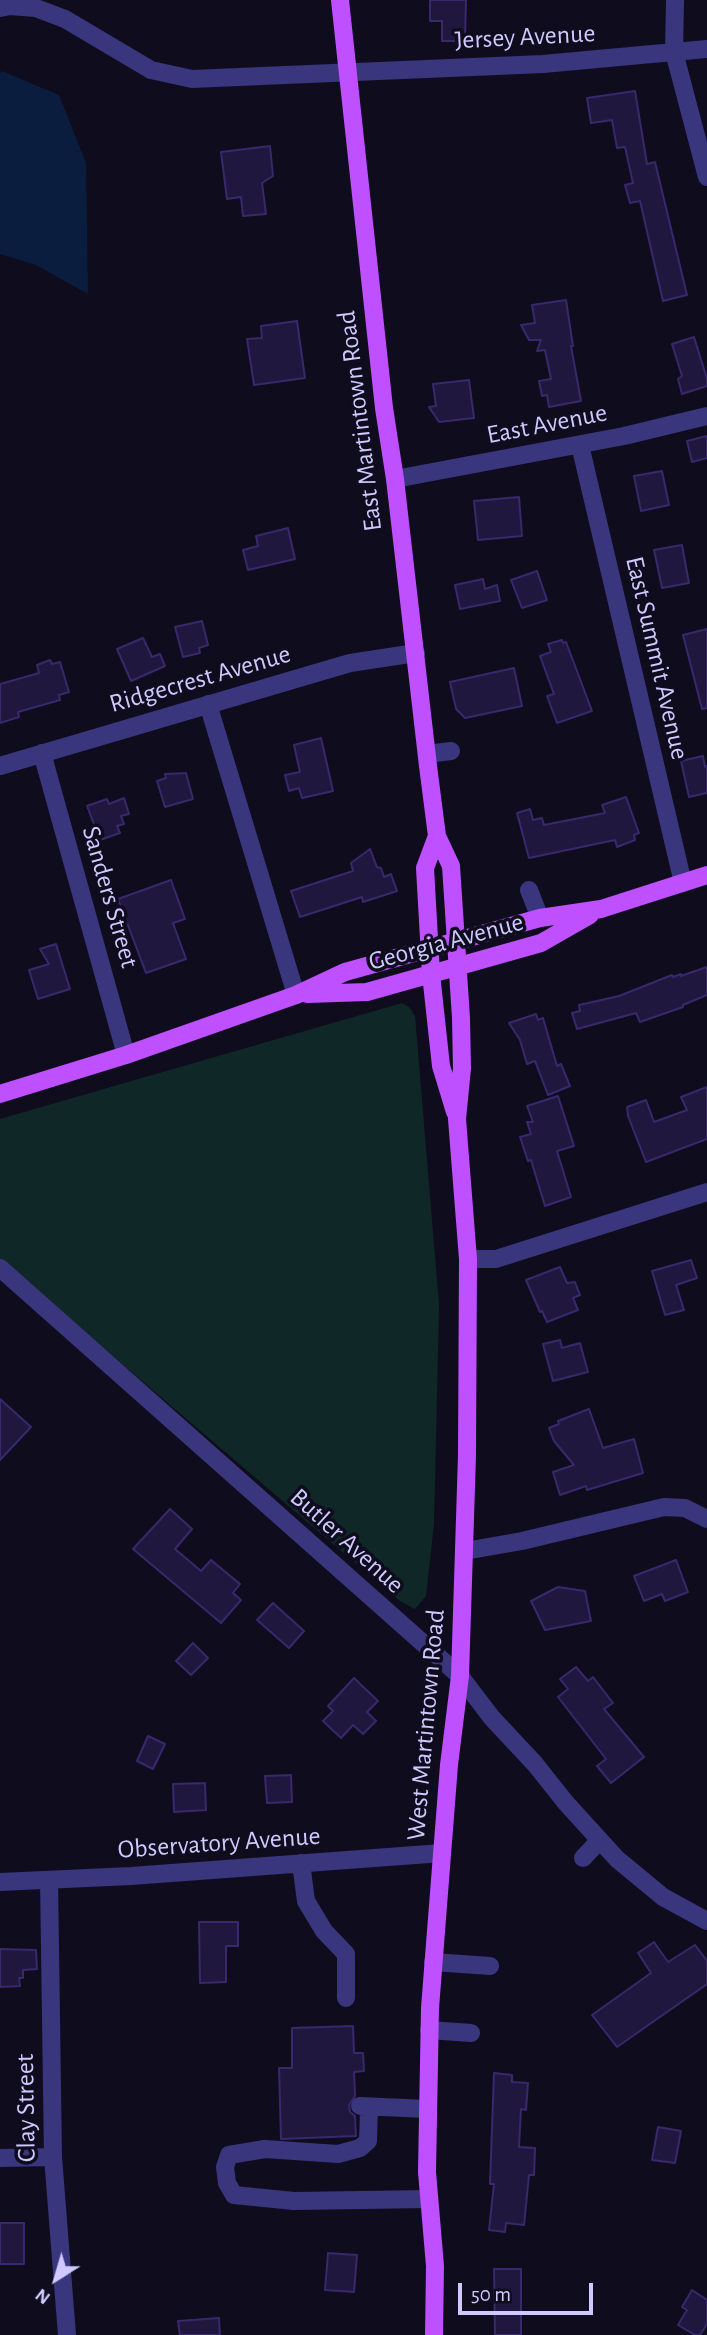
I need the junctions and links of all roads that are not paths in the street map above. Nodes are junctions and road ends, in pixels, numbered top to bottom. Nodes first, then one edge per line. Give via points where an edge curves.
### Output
1 (340, 0) edge
2 (675, 0) edge
3 (0, 8) edge
4 (707, 49) edge
5 (674, 52) junction
6 (346, 72) junction
7 (707, 177) edge
8 (707, 416) edge
9 (580, 445) junction
10 (395, 479) junction
11 (416, 653) junction
12 (208, 704) junction
13 (451, 751) dead end
14 (42, 753) junction
15 (427, 754) junction
16 (0, 766) edge
17 (437, 836) junction
18 (707, 876) edge
19 (683, 883) junction
20 (529, 891) dead end
21 (601, 909) junction
22 (540, 918) junction
23 (456, 941) junction
24 (430, 948) junction
25 (458, 966) junction
26 (432, 974) junction
27 (296, 995) junction
28 (126, 1055) junction
29 (0, 1094) edge
30 (457, 1119) junction
31 (707, 1192) edge
32 (468, 1259) junction
33 (0, 1268) edge
34 (707, 1519) edge
35 (465, 1551) junction
36 (460, 1676) junction
37 (599, 1841) junction
38 (442, 1853) junction
39 (583, 1858) dead end
40 (301, 1863) junction
41 (49, 1880) junction
42 (0, 1882) edge
43 (707, 1921) edge
44 (433, 1962) junction
45 (490, 1966) dead end
46 (346, 1998) dead end
47 (429, 2030) junction
48 (471, 2033) dead end
49 (427, 2109) junction
50 (52, 2157) junction
51 (0, 2158) edge
52 (429, 2199) junction
53 (67, 2335) edge
54 (434, 2335) edge

1 - 6 main road, East Martintown Road
2 - 5 street
3 - 6 street, Jersey Avenue via 36,8 65,19 151,70 192,79
4 - 5 street, Jersey Avenue
5 - 6 street, Jersey Avenue via 543,64
5 - 7 street
6 - 10 main road, East Martintown Road
8 - 9 street, East Avenue
9 - 10 street, East Avenue
9 - 19 street, East Summit Avenue
10 - 11 main road, East Martintown Road
11 - 12 street, Ridgecrest Avenue via 350,663
11 - 15 main road, East Martintown Road
12 - 14 street, Ridgecrest Avenue
12 - 27 street
13 - 15 street
14 - 16 street, Ridgecrest Avenue
14 - 28 street, Sanders Street
15 - 17 main road, East Martintown Road
17 - 23 main road, East Martintown Road via 451,866
17 - 24 main road, East Martintown Road via 425,868
18 - 19 main road, Georgia Avenue
19 - 21 main road, Georgia Avenue
20 - 22 street
21 - 22 main road, Georgia Avenue
21 - 25 main road, Georgia Avenue via 541,943
22 - 23 main road, Georgia Avenue
23 - 24 main road, Georgia Avenue
23 - 25 main road, East Martintown Road
24 - 26 main road, West Martintown Road
24 - 27 main road, Georgia Avenue via 345,972
25 - 26 main road, Georgia Avenue
25 - 30 main road, West Martintown Road via 462,1068
26 - 27 main road, Georgia Avenue via 367,992
26 - 30 main road, West Martintown Road via 441,1066
27 - 28 main road, Georgia Avenue
28 - 29 main road, Georgia Avenue
30 - 32 main road, West Martintown Road
31 - 32 street via 496,1259
32 - 35 main road, West Martintown Road
33 - 36 street, Butler Avenue
34 - 35 street via 685,1508 664,1507 522,1542
35 - 36 main road, West Martintown Road
36 - 37 street, Butler Avenue
36 - 38 main road, West Martintown Road
37 - 39 street
37 - 43 street, Butler Avenue via 655,1891
38 - 40 street, Observatory Avenue
38 - 44 main road, West Martintown Road
40 - 41 street, Observatory Avenue
40 - 46 street via 306,1901 324,1931 346,1954
41 - 42 street, Observatory Avenue
41 - 50 street, Clay Street
44 - 45 street
44 - 47 main road, West Martintown Road
47 - 48 street
47 - 49 main road, West Martintown Road
49 - 52 main road, West Martintown Road
49 - 52 street via 365,2107 369,2141 360,2148 338,2154 265,2149 229,2155 225,2167 226,2183 234,2195 294,2201
50 - 51 street
50 - 53 street, Clay Street
52 - 54 main road, West Martintown Road via 435,2266

